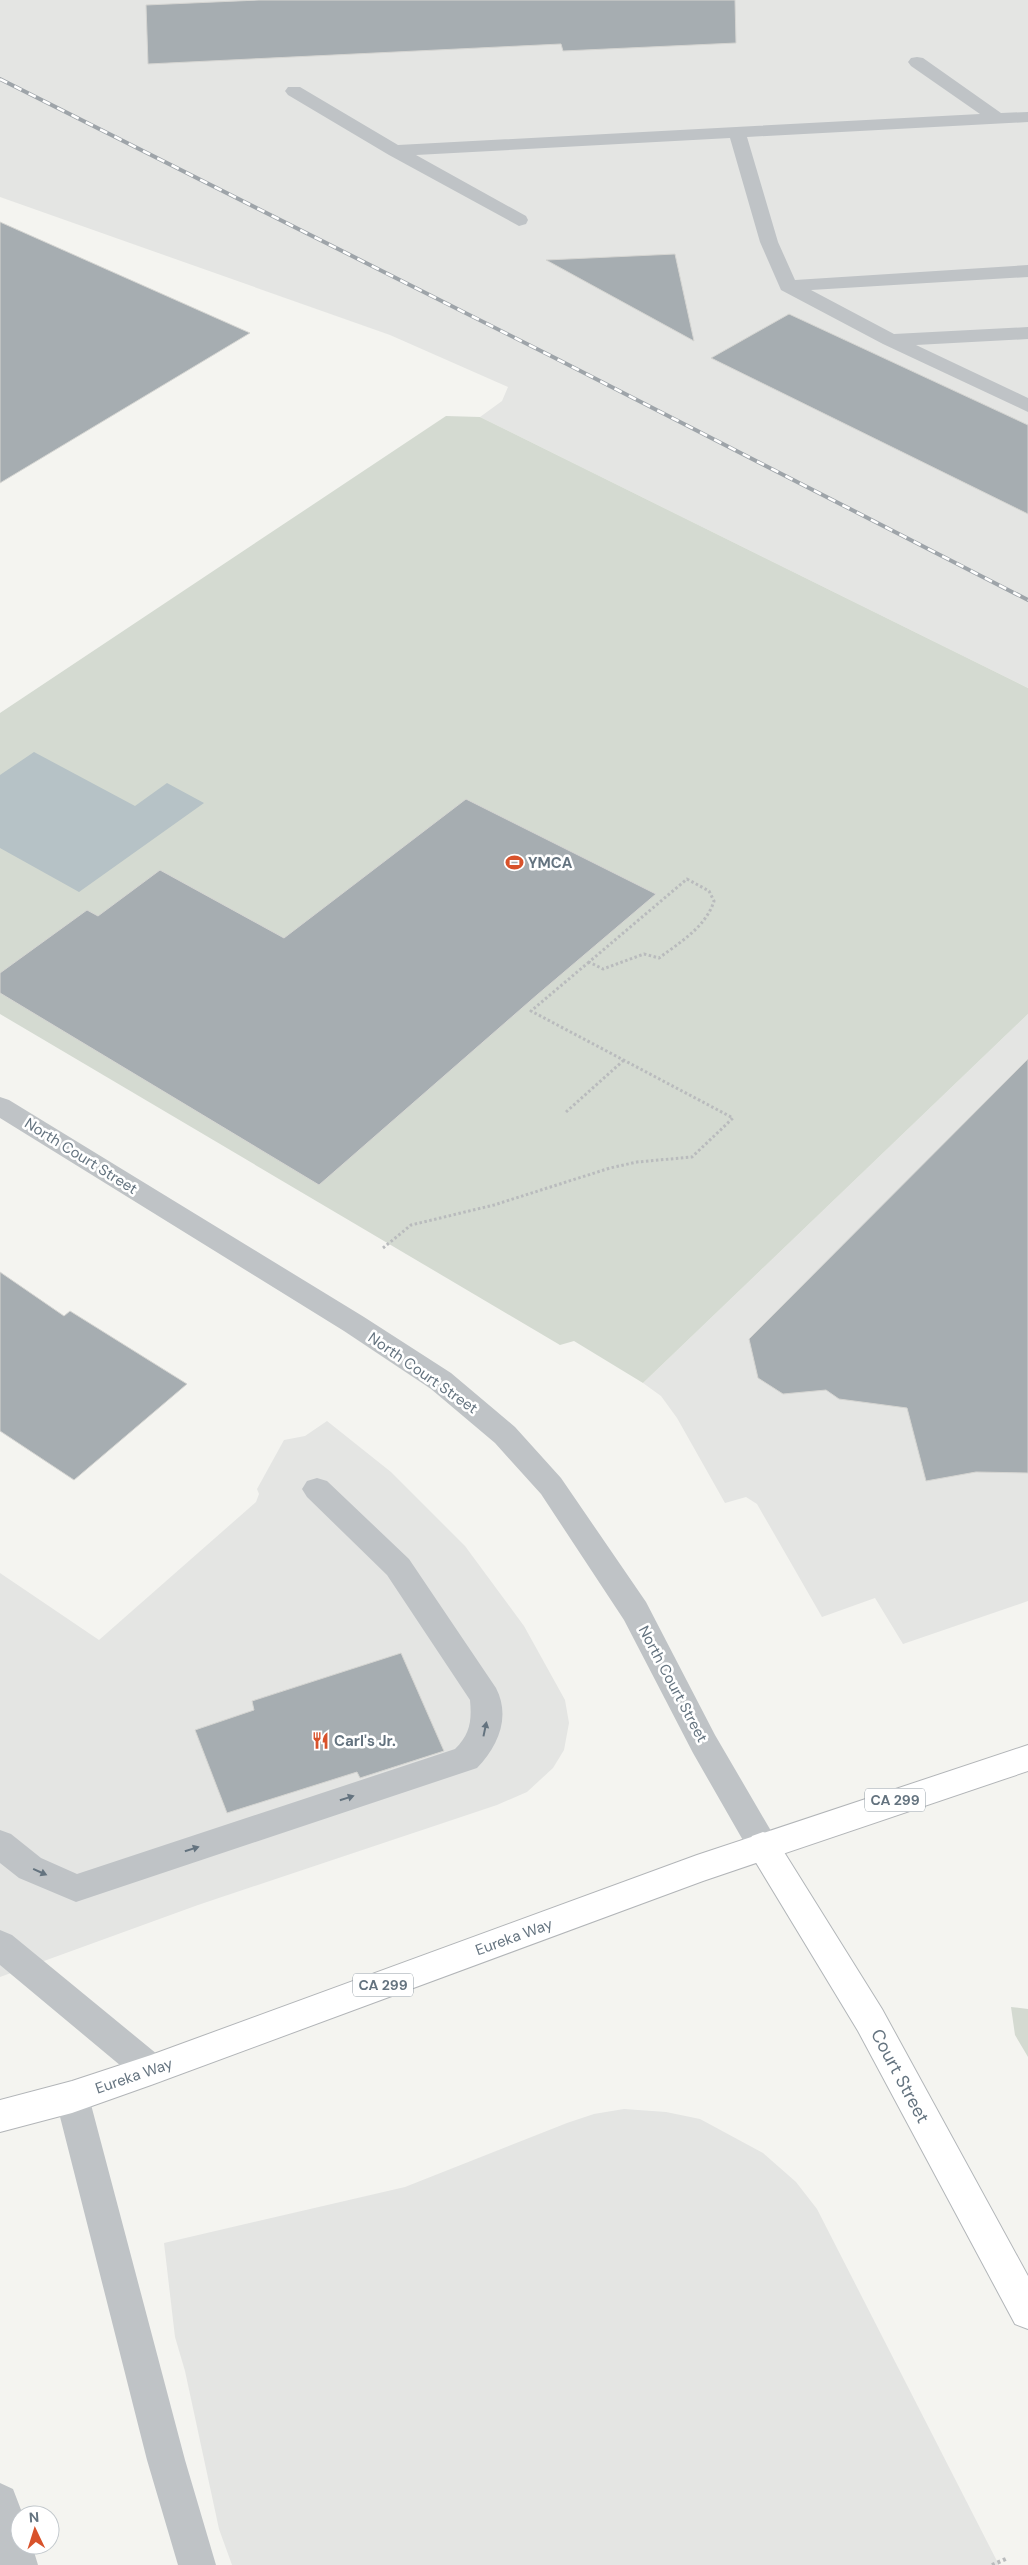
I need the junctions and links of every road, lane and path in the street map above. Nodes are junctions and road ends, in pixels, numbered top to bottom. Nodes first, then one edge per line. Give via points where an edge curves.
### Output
1 (917, 62) dead end
2 (294, 91) dead end
3 (1028, 117) edge
4 (998, 119) junction
5 (737, 133) junction
6 (395, 151) junction
7 (519, 220) dead end
8 (1028, 271) edge
9 (788, 286) junction
10 (1028, 333) edge
11 (890, 340) junction
12 (1028, 406) edge
13 (588, 962) junction
14 (624, 1060) junction
15 (0, 1106) edge
16 (566, 1112) dead end
17 (383, 1248) dead end
18 (317, 1489) dead end
19 (1028, 1758) edge
20 (0, 1844) edge
21 (763, 1846) junction
22 (0, 1945) edge
23 (151, 2070) junction
24 (72, 2097) junction
25 (0, 2116) edge
26 (1028, 2312) edge
27 (0, 2502) edge
28 (1008, 2558) dead end
29 (19, 2565) edge
30 (197, 2565) edge
31 (992, 2565) edge

1 - 4 street
2 - 6 street
3 - 4 street
4 - 5 street
5 - 6 street
5 - 9 street via 770,242
6 - 7 street
8 - 9 street
9 - 11 street
10 - 11 street
11 - 12 street
13 - 13 path via 687,879 710,892 714,900 713,910 706,920 659,958 644,954 603,969
13 - 14 path via 531,1011
14 - 16 path
14 - 17 path via 733,1118 692,1157 610,1168 494,1205 435,1218 412,1225
15 - 21 street, North Court Street via 362,1330 440,1381 505,1435 551,1486 635,1611 704,1744
20 -> 18 street via 30,1868 76,1888 466,1759 477,1748 485,1736 488,1716 485,1697 398,1567
19 - 21 main road, Eureka Way / CA 299 via 889,1801
21 - 23 main road, Eureka Way / CA 299
21 - 26 main road, Court Street via 870,2020
22 - 23 street
23 - 24 main road, Eureka Way / CA 299
24 - 25 main road, Eureka Way / CA 299
24 - 30 street via 166,2460
27 - 29 street
28 - 31 path

